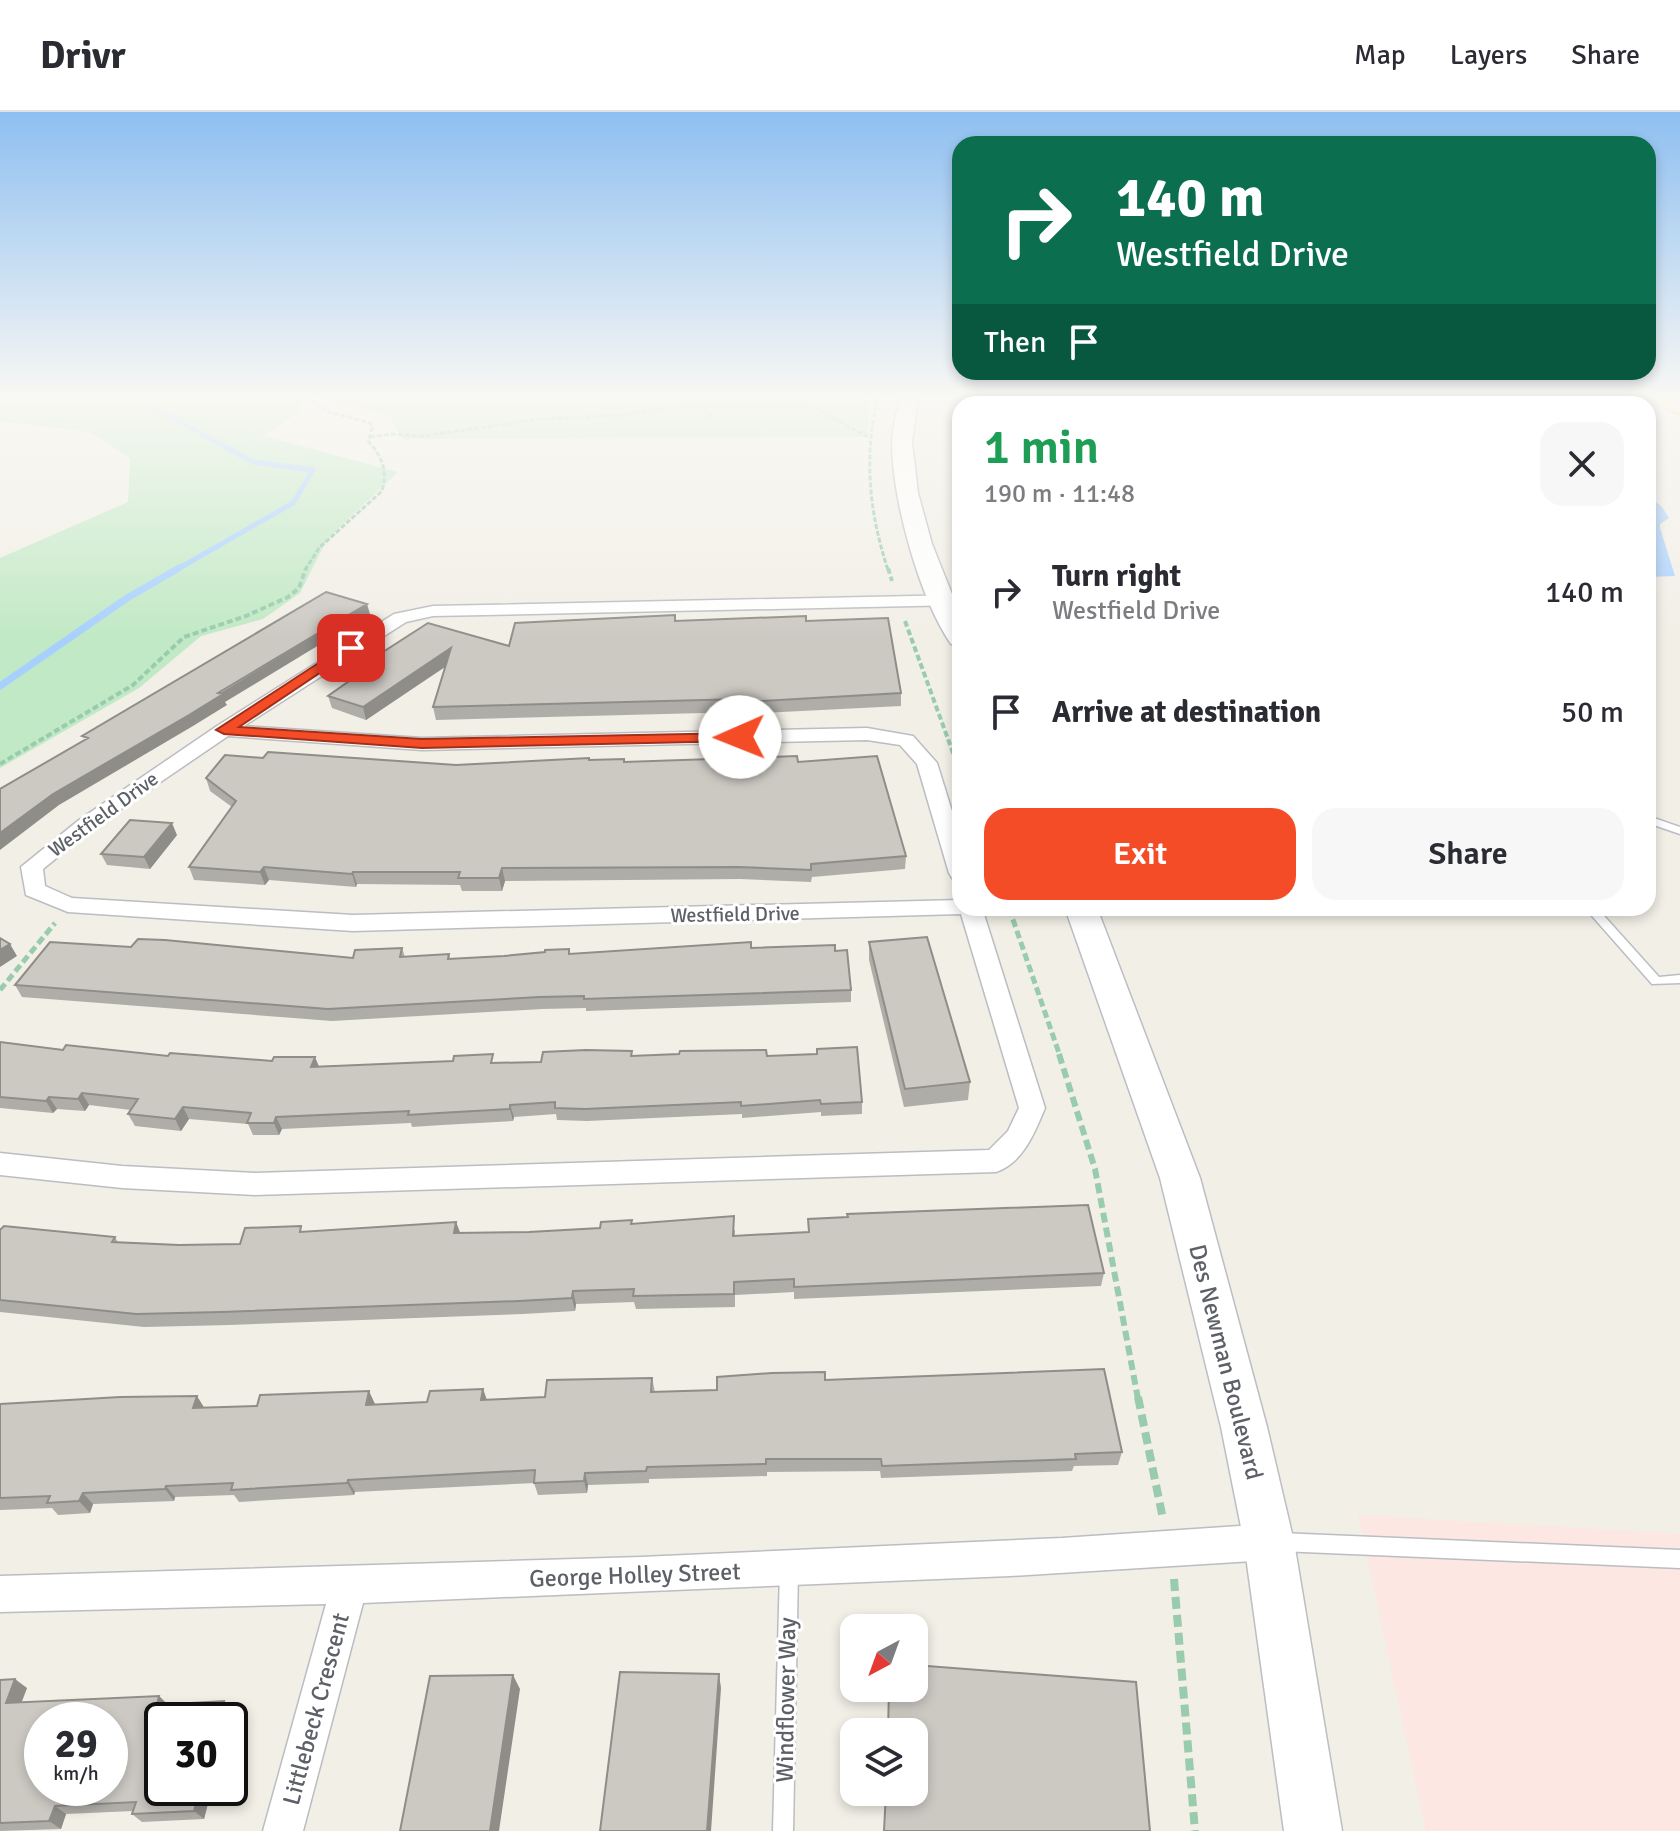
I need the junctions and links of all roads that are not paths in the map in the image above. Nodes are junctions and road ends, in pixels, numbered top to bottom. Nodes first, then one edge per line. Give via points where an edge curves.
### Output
1 (907, 479) edge
2 (950, 600) edge
3 (224, 730) junction
4 (1656, 822) edge
5 (1680, 831) edge
6 (952, 846) edge
7 (952, 907) edge
8 (973, 916) edge
9 (1084, 916) edge
10 (1598, 916) edge
11 (1680, 979) edge
12 (0, 1164) edge
13 (1269, 1542) junction
14 (1680, 1559) edge
15 (789, 1569) junction
16 (349, 1587) junction
17 (0, 1594) edge
18 (283, 1831) edge
19 (783, 1831) edge
20 (1313, 1831) edge

1 - 2 street via 911,508
2 - 3 street, Westfield Drive via 421,613 371,634
3 - 6 street via 422,744 867,734 906,740 927,763
3 - 7 street, Westfield Drive via 32,867 34,890 68,905 353,923
4 - 5 lane
8 - 12 street via 1032,1108 1019,1137 996,1161 255,1184
9 - 13 street, Des Newman Boulevard via 1180,1178
10 - 11 lane via 1656,981
13 - 14 lane
13 - 15 street, George Holley Street
13 - 20 street, Des Newman Boulevard
15 - 16 street, George Holley Street
15 - 19 lane, Windflower Way
16 - 17 street, George Holley Street
16 - 18 street, Littlebeck Crescent

